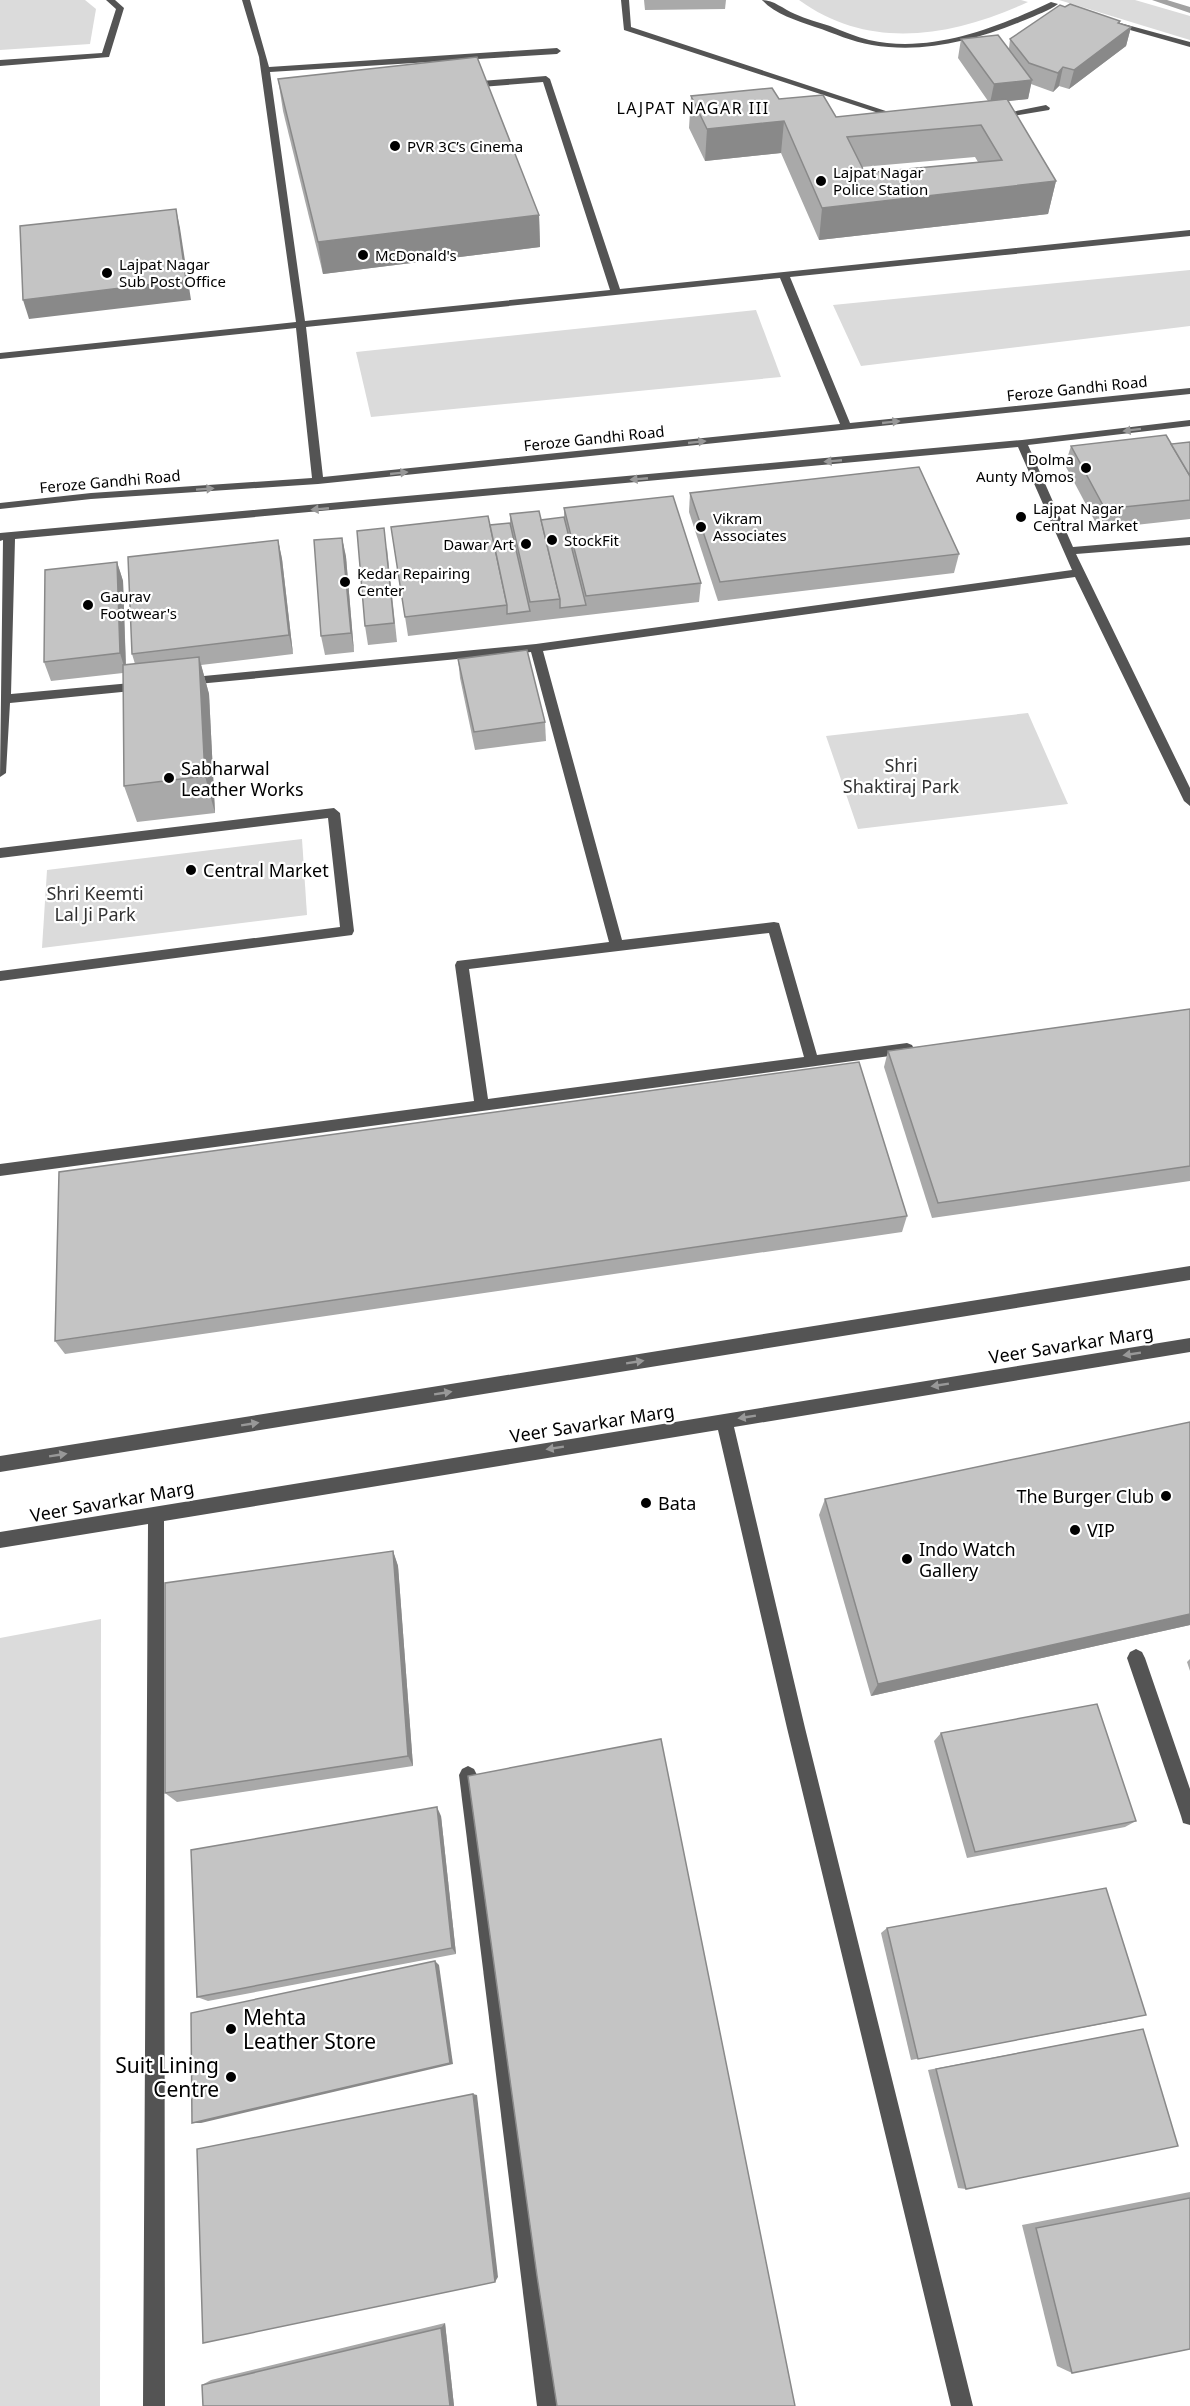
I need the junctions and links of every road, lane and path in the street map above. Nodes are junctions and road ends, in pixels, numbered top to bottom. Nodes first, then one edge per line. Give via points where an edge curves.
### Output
1 (110, 0) edge
2 (246, 0) edge
3 (625, 0) edge
4 (766, 0) edge
5 (1039, 0) edge
6 (1054, 4) junction
7 (1065, 8) edge
8 (1099, 18) edge
9 (1190, 45) edge
10 (557, 51) dead end
11 (0, 63) edge
12 (265, 70) junction
13 (454, 86) edge
14 (280, 101) edge
15 (269, 102) junction
16 (1046, 108) dead end
17 (907, 117) edge
18 (987, 117) edge
19 (1190, 233) edge
20 (784, 274) junction
21 (616, 292) junction
22 (301, 325) junction
23 (0, 356) edge
24 (1190, 391) edge
25 (1190, 423) edge
26 (846, 427) junction
27 (1022, 443) junction
28 (318, 482) junction
29 (0, 506) edge
30 (5, 537) edge
31 (1190, 541) edge
32 (1070, 551) junction
33 (1079, 573) junction
34 (536, 648) junction
35 (3, 677) edge
36 (174, 682) edge
37 (151, 685) edge
38 (4, 699) junction
39 (0, 773) edge
40 (1190, 801) edge
41 (0, 853) edge
42 (617, 946) junction
43 (0, 975) edge
44 (917, 1048) edge
45 (812, 1062) junction
46 (482, 1106) junction
47 (0, 1170) edge
48 (1190, 1273) edge
49 (1190, 1345) edge
50 (724, 1421) junction
51 (0, 1464) edge
52 (156, 1514) junction
53 (0, 1540) edge
54 (1136, 1658) edge
55 (468, 1775) edge
56 (1190, 1816) edge
57 (154, 2406) edge
58 (548, 2406) edge
59 (962, 2406) edge

1 - 11 street via 120,8 106,55
2 - 12 street
3 - 17 street via 627,27 896,117
4 - 6 street via 785,13 871,43 912,45 970,38
5 - 6 street
6 - 7 street
8 - 9 street
10 - 12 street
12 - 15 street
13 - 21 street via 546,79
14 - 15 street
15 - 22 street
16 - 18 street
19 - 20 street
20 - 21 street
20 - 26 street
21 - 22 street
22 - 23 street
22 - 28 street
26 -> 24 street, Feroze Gandhi Road
25 -> 27 street
28 -> 26 street, Feroze Gandhi Road
27 -> 30 street
27 - 32 street
29 -> 28 street, Feroze Gandhi Road via 91,496
30 - 35 street
31 - 32 street
32 - 33 street
33 - 34 street
33 - 40 street
34 - 36 street
34 - 42 street
35 - 38 street
37 - 38 street
38 - 39 street
41 - 43 street via 334,813 347,931
42 - 45 street via 774,927
42 - 46 street via 462,965
44 - 45 street
45 - 46 street
46 - 47 street
51 -> 48 street
49 -> 50 street, Veer Savarkar Marg
50 -> 52 street, Veer Savarkar Marg
50 - 59 street
52 - 53 street, Veer Savarkar Marg
52 - 57 street
54 - 56 street
55 - 58 street

